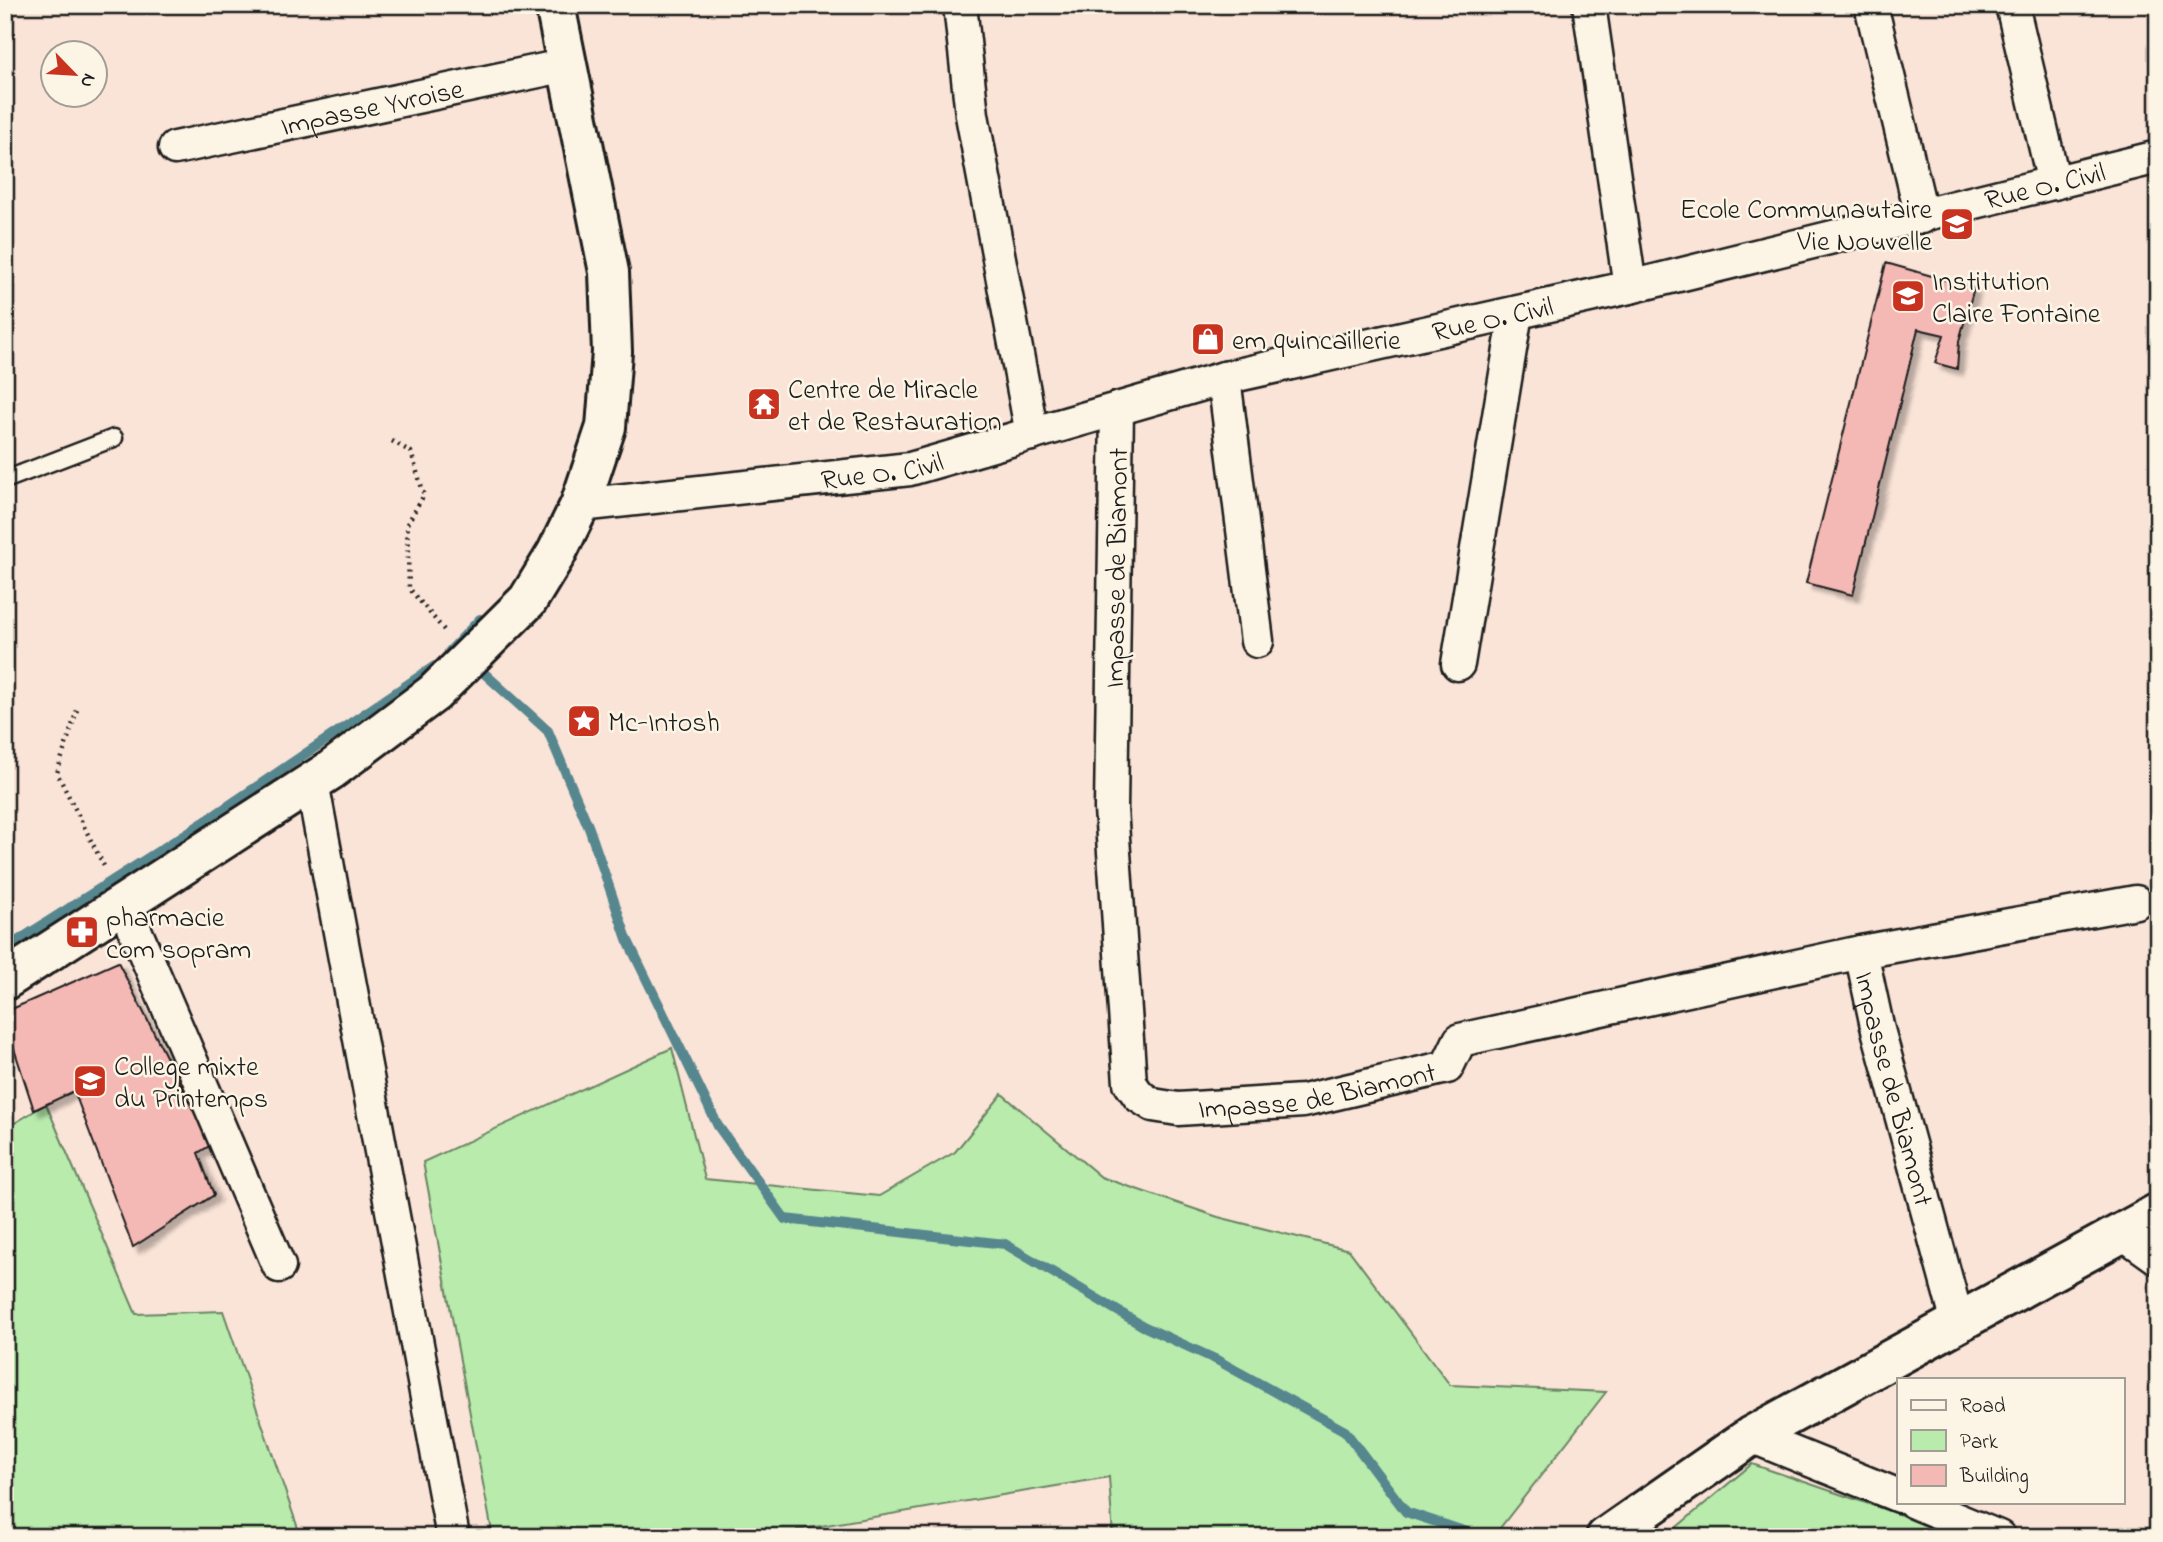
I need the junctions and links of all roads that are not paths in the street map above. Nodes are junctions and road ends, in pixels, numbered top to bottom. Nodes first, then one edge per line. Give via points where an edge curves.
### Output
1 (555, 5) edge
2 (960, 5) edge
3 (1588, 5) edge
4 (1871, 5) edge
5 (2012, 5) edge
6 (567, 65) junction
7 (175, 148) dead end
8 (2158, 157) edge
9 (2054, 183) junction
10 (1922, 216) junction
11 (1630, 287) junction
12 (1516, 313) junction
13 (1224, 378) junction
14 (1117, 409) junction
15 (1032, 434) junction
16 (114, 438) dead end
17 (5, 480) edge
18 (580, 505) junction
19 (1257, 641) dead end
20 (1458, 664) dead end
21 (312, 782) junction
22 (122, 902) junction
23 (2136, 902) dead end
24 (1861, 952) junction
25 (5, 980) edge
26 (2158, 1213) edge
27 (2123, 1233) junction
28 (2158, 1258) edge
29 (279, 1266) dead end
30 (1958, 1323) junction
31 (1751, 1436) junction
32 (1897, 1495) edge
33 (1919, 1504) edge
34 (453, 1537) edge
35 (1605, 1537) edge
36 (1999, 1537) edge

1 - 6 main road
2 - 15 street via 972,115
3 - 11 street
4 - 10 street
5 - 9 street
6 - 7 street, Impasse Yvroise
6 - 18 main road via 609,272 612,352 606,427
8 - 9 street, Rue O. Civil
9 - 10 street, Rue O. Civil
10 - 11 street, Rue O. Civil
11 - 12 street, Rue O. Civil
12 - 13 street, Rue O. Civil
12 - 20 street
13 - 14 street, Rue O. Civil
13 - 19 street
14 - 15 street, Rue O. Civil
14 - 24 street, Impasse de Biamont via 1111,809 1130,1083 1139,1096 1153,1105 1178,1109 1303,1101 1447,1067 1460,1040
15 - 18 street, Rue O. Civil via 910,469
16 - 17 lane
18 - 21 main road via 528,600 434,693
21 - 22 main road
21 - 34 street
22 - 25 main road
22 - 29 street
23 - 24 street
24 - 30 street, Impasse de Biamont
26 - 27 main road
27 - 28 street
27 - 30 main road
30 - 31 main road
31 - 32 street
31 - 35 main road
33 - 36 street

